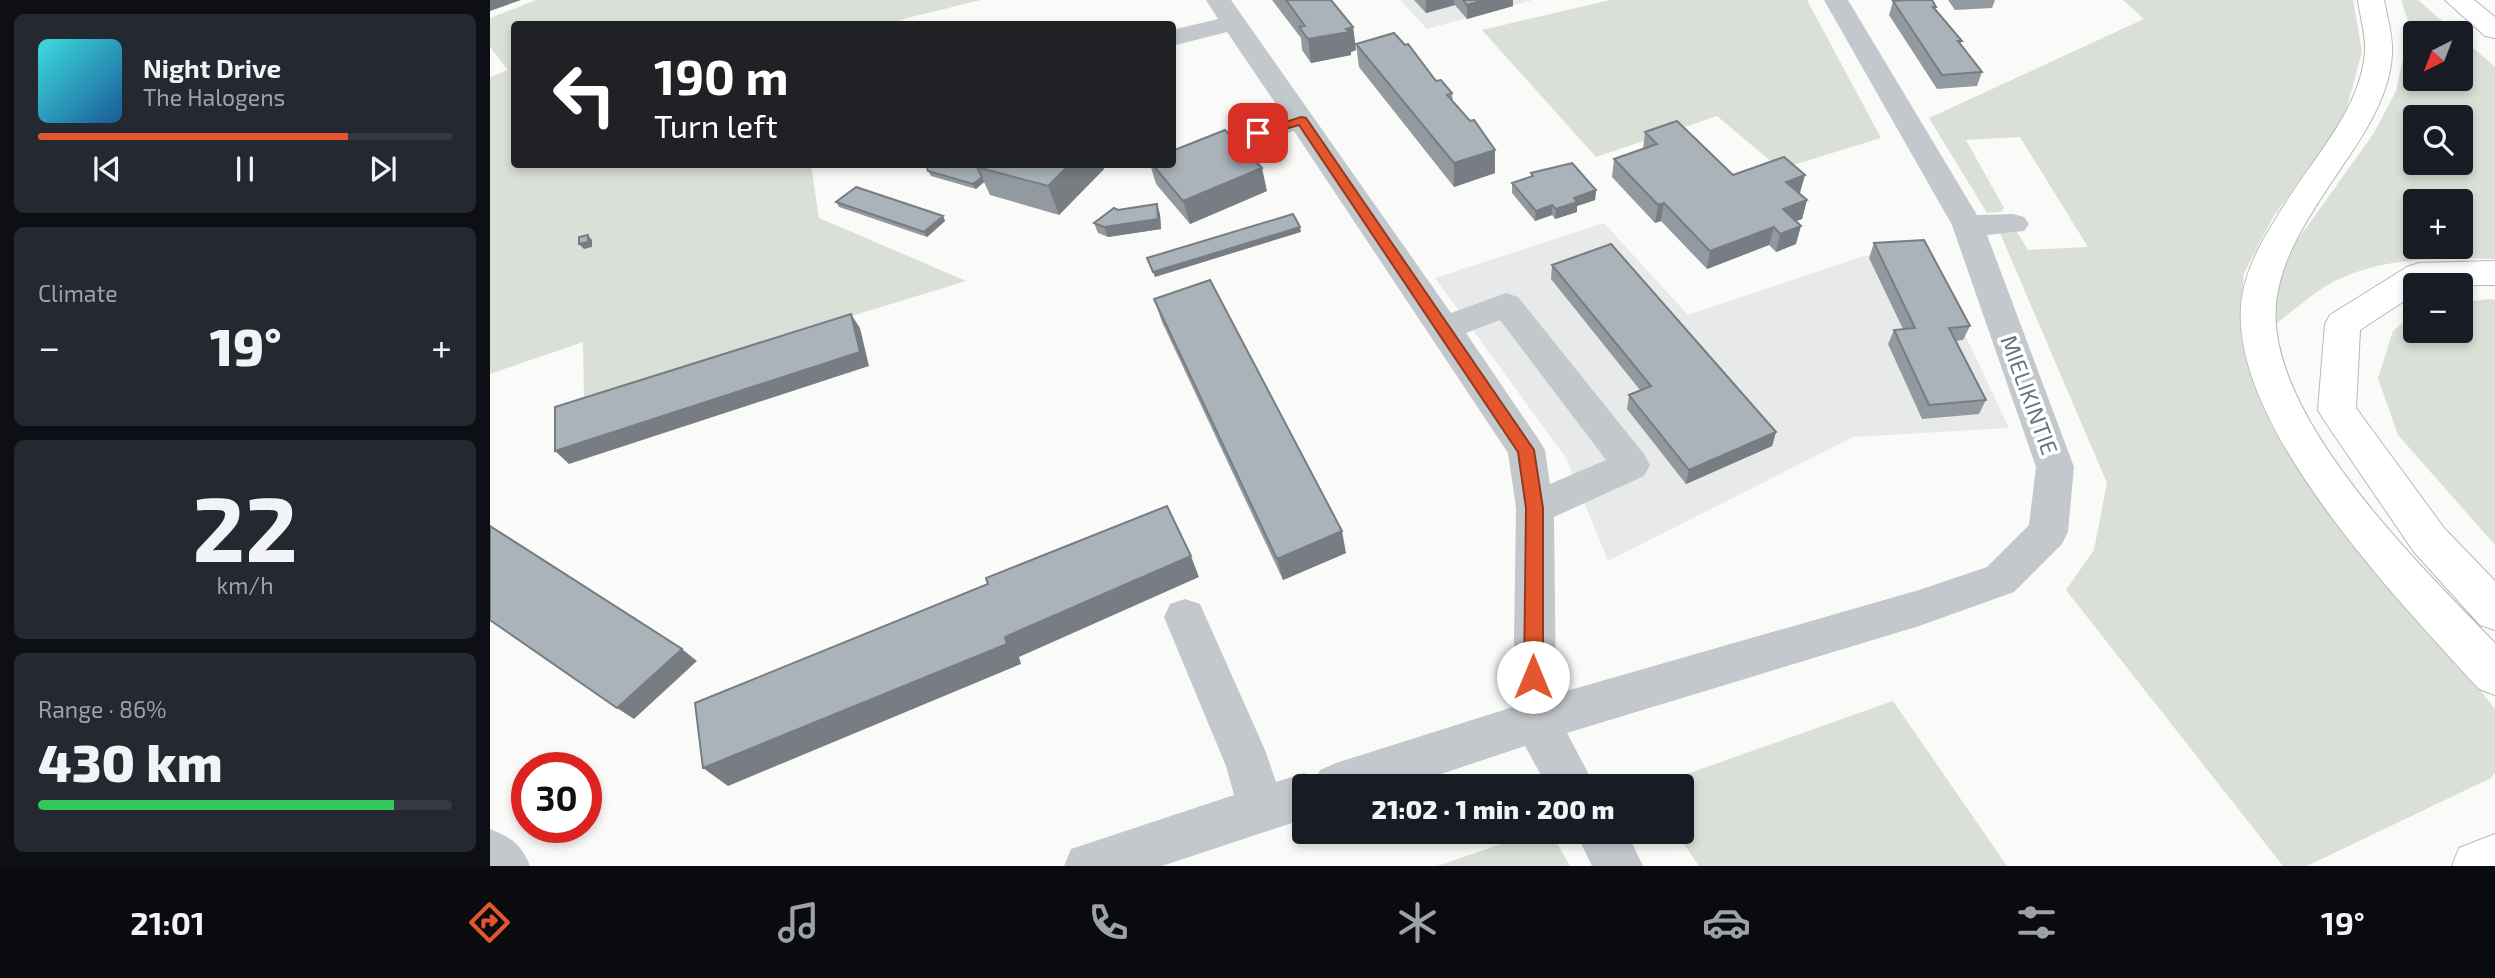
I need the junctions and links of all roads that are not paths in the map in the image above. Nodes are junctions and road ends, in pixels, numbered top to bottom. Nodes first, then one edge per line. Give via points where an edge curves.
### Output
1 (1836, 0) edge
2 (2371, 0) edge
3 (2458, 0) edge
4 (1226, 11) edge
5 (2495, 30) edge
6 (1176, 36) edge
7 (1301, 120) junction
8 (1214, 146) edge
9 (2013, 224) dead end
10 (1968, 225) junction
11 (2495, 273) edge
12 (1445, 328) junction
13 (1535, 508) junction
14 (2495, 611) edge
15 (1185, 617) dead end
16 (2495, 674) edge
17 (1536, 721) junction
18 (1373, 774) edge
19 (1565, 774) edge
20 (1282, 803) edge
21 (1606, 844) edge
22 (490, 853) edge
23 (2495, 859) edge
24 (506, 866) edge
25 (1088, 866) edge
26 (1619, 866) edge
27 (2477, 866) edge

1 - 10 street, MIELIKINTIE
2 - 16 main road via 2378,56 2356,122 2290,221 2263,277 2258,310 2260,348 2279,399 2320,472
3 - 5 main road
4 - 6 street
4 - 7 street
7 - 8 lane
7 - 12 street
9 - 10 street
10 - 17 street, MIELIKINTIE via 2055,467 2048,532 2000,580
11 - 14 main road via 2419,275 2343,324 2337,410 2430,540
12 - 13 street via 1526,450
12 - 13 street via 1506,305 1630,465
13 - 17 street
15 - 20 street via 1249,766
17 - 18 street, MIELIKINTIE
17 - 19 street
20 - 25 street
21 - 26 street
22 - 24 street
23 - 27 main road

